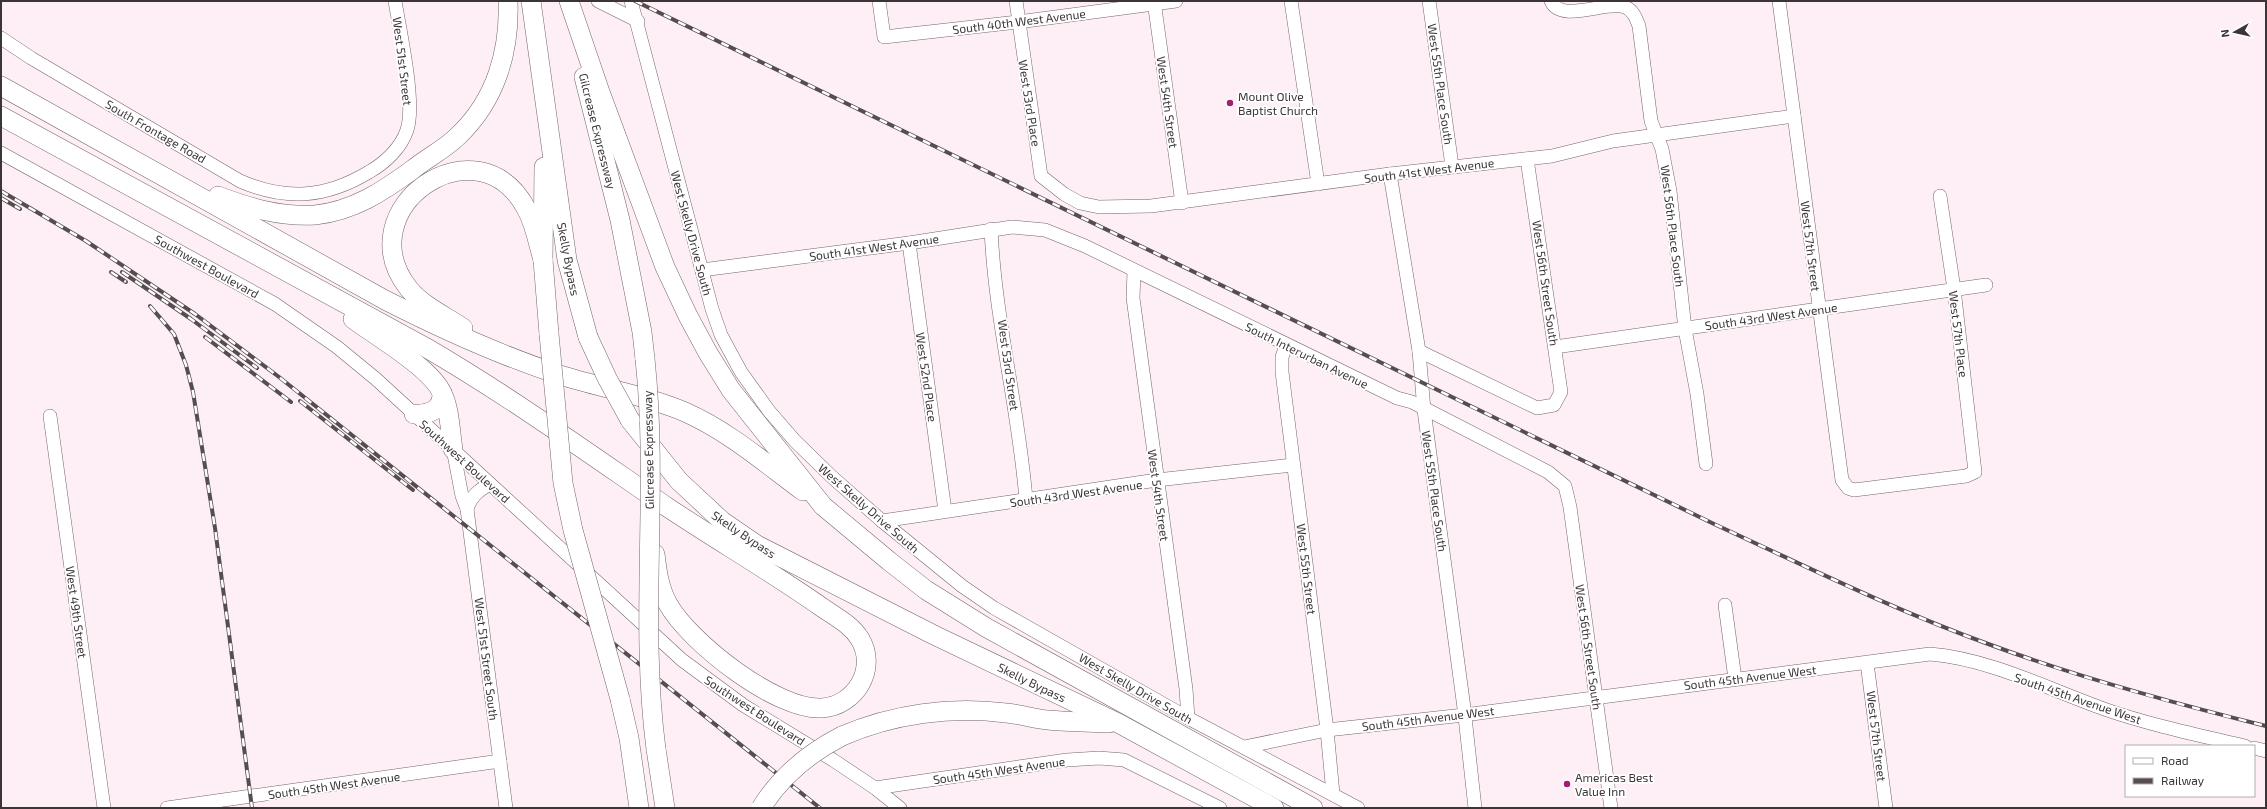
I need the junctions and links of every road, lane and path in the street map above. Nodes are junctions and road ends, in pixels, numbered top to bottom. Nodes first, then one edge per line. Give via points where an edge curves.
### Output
1 (395, 1) edge
2 (508, 1) edge
3 (569, 1) edge
4 (598, 1) edge
5 (631, 1) edge
6 (879, 1) edge
7 (1016, 1) edge
8 (1176, 1) edge
9 (1291, 1) edge
10 (1429, 1) edge
11 (1551, 1) edge
12 (1779, 1) edge
13 (531, 3) edge
14 (1155, 3) edge
15 (638, 21) junction
16 (1018, 22) junction
17 (577, 26) junction
18 (1, 38) edge
19 (1, 86) edge
20 (545, 109) junction
21 (1, 116) edge
22 (1794, 116) junction
23 (1656, 135) junction
24 (1, 153) edge
25 (1527, 159) junction
26 (1452, 166) junction
27 (1390, 174) junction
28 (162, 175) junction
29 (1318, 184) junction
30 (321, 193) joint
31 (1064, 194) joint
32 (1940, 196) dead end
33 (1182, 203) junction
34 (991, 229) junction
35 (1045, 230) joint
36 (908, 243) junction
37 (543, 260) junction
38 (702, 270) junction
39 (1134, 271) junction
40 (294, 275) junction
41 (1986, 285) dead end
42 (1954, 289) junction
43 (1820, 309) junction
44 (1685, 329) junction
45 (1286, 346) junction
46 (1555, 346) junction
47 (1419, 351) junction
48 (506, 356) junction
49 (442, 393) junction
50 (1424, 410) junction
51 (414, 414) junction
52 (50, 416) dead end
53 (453, 449) junction
54 (1706, 464) dead end
55 (1293, 465) junction
56 (1157, 480) junction
57 (490, 484) junction
58 (1565, 486) joint
59 (1848, 488) joint
60 (1026, 500) junction
61 (823, 506) junction
62 (467, 509) junction
63 (946, 511) junction
64 (649, 520) junction
65 (882, 521) junction
66 (770, 570) junction
67 (1725, 605) dead end
68 (934, 635) junction
69 (1867, 663) junction
70 (1736, 679) junction
71 (1596, 696) junction
72 (1464, 715) junction
73 (1188, 718) junction
74 (1118, 723) junction
75 (1327, 730) junction
76 (2241, 745) edge
77 (1244, 747) junction
78 (2255, 748) edge
79 (2266, 751) edge
80 (500, 761) junction
81 (875, 788) junction
82 (1333, 794) junction
83 (1199, 802) edge
84 (104, 808) edge
85 (167, 808) edge
86 (506, 808) edge
87 (639, 808) edge
88 (665, 808) edge
89 (761, 808) edge
90 (900, 808) edge
91 (1220, 808) edge
92 (1274, 808) edge
93 (1313, 808) edge
94 (1358, 808) edge
95 (1475, 808) edge
96 (1612, 808) edge
97 (1886, 808) edge

1 - 30 street, West 51st Street via 409,94 410,113 407,130 397,148 379,166 339,188
2 - 28 highway via 508,36 503,60 496,82 480,110 458,136 382,192 358,204 316,214 278,214 252,209
3 - 17 highway, Skelly Bypass
4 - 15 street
5 - 15 street, West Skelly Drive South
6 - 16 street, South 40th West Avenue via 884,37
7 - 16 street, West 53rd Place
8 - 14 street, South 40th West Avenue
9 - 29 street
10 - 26 street, West 55th Place South
11 - 23 street, West 56th Place South via 1553,6 1561,10 1613,6 1624,6 1630,10 1639,26
12 - 22 street, West 57th Street
13 - 20 highway, Skelly Bypass
14 - 16 street, South 40th West Avenue
14 - 33 street, West 54th Street
15 - 38 street, West Skelly Drive South
16 - 31 street, West 53rd Place via 1041,176
17 - 61 highway, Skelly Bypass via 665,267 688,316 731,390
17 - 64 highway, Gilcrease Expressway, bridge via 586,88 620,220 642,332 650,415
18 - 30 street, South Frontage Road via 240,181 272,193
19 - 28 highway
20 - 37 highway
20 - 68 highway, Skelly Bypass, bridge via 567,260 588,337 630,420 679,482 707,509 739,533 776,556
21 - 40 highway
22 - 23 street, South 41st West Avenue
22 - 43 street, West 57th Street
23 - 25 street, South 41st West Avenue
23 - 44 street, West 56th Place South via 1662,148 1670,191
24 - 51 street, Southwest Boulevard via 280,308 337,347
25 - 26 street, South 41st West Avenue
25 - 46 street, West 56th Street South
26 - 27 street, South 41st West Avenue
27 - 29 street, South 41st West Avenue
27 - 47 street, West 55th Place South
28 - 48 highway via 385,300 448,332
29 - 33 street, South 41st West Avenue
31 - 33 street, South 41st West Avenue via 1080,203 1099,208
32 - 42 street, West 57th Place
34 - 35 street, South 41st West Avenue via 1024,227
34 - 36 street, South 41st West Avenue
34 - 60 street, West 53rd Street
35 - 39 street, South Interurban Avenue via 1085,246
36 - 38 street, South 41st West Avenue
36 - 63 street, West 52nd Place
37 - 48 highway via 533,224 518,196 506,184 481,173 450,173 433,180 412,194 398,217 394,254 410,289 422,301
37 - 87 highway, bridge via 564,483 575,537 620,699 629,738
38 - 65 street, West Skelly Drive South via 721,335 755,393 810,457
39 - 45 street, South Interurban Avenue
39 - 56 street, West 54th Street via 1133,298
40 - 49 highway via 422,370
40 - 66 highway via 482,380 676,512
41 - 42 street, South 43rd West Avenue
42 - 43 street, South 43rd West Avenue
42 - 59 street, West 57th Place via 1975,472 1966,476 1861,490
43 - 44 street, South 43rd West Avenue
43 - 59 street, West 57th Street via 1842,480
44 - 46 street, South 43rd West Avenue
44 - 54 street, West 56th Place South
45 - 50 street, South Interurban Avenue
45 - 55 street, West 55th Street via 1282,357 1282,372
46 - 47 street, West 56th Street South via 1561,392 1554,406 1537,408
47 - 50 street, West 55th Place South
48 - 61 highway via 686,413 714,427
49 - 51 highway via 434,411
49 - 53 highway
50 - 58 street, South Interurban Avenue via 1548,472
50 - 72 street, West 55th Place South
51 - 53 street, Southwest Boulevard
52 - 84 street, West 49th Street
53 - 57 street, Southwest Boulevard
53 - 62 street, West 51st Street South
55 - 56 street, South 43rd West Avenue
55 - 75 street, West 55th Street
56 - 60 street, South 43rd West Avenue
56 - 73 street, West 54th Street
57 - 62 street via 479,490 470,500
57 - 81 street, Southwest Boulevard via 688,665 744,705
58 - 71 street, West 56th Street South
60 - 63 street, South 43rd West Avenue
61 - 93 highway, Skelly Bypass via 926,590 987,628
62 - 80 street, West 51st Street South
63 - 65 street, South 43rd West Avenue
64 - 66 highway, bridge via 660,584 665,598 676,617 690,633 732,668 769,691 816,708 835,706 844,702 857,690 865,674 866,657 860,639 849,626
64 - 88 highway, Gilcrease Expressway, bridge via 649,655 656,749
65 - 73 street, West Skelly Drive South via 962,586 994,608
66 - 68 highway
67 - 70 street
68 - 74 highway, Skelly Bypass
69 - 70 street, South 45th Avenue West
69 - 76 street, South 45th Avenue West via 1930,654 1955,657 2105,709
69 - 97 street, West 57th Street
70 - 71 street, South 45th Avenue West
71 - 72 street, South 45th Avenue West
71 - 96 street, West 56th Street South
72 - 75 street, South 45th Avenue West
72 - 95 street, West 55th Place South
73 - 77 street, West Skelly Drive South
74 - 89 highway, bridge via 1047,720 1006,712 963,711 924,713 884,721 842,736 816,751 793,769
74 - 92 highway, Skelly Bypass
75 - 77 street, South 45th Avenue West
75 - 82 street, West 55th Street
77 - 82 street, West Skelly Drive South
78 - 79 street
80 - 85 street, South 45th West Avenue
80 - 86 street, West 51st Street South
81 - 83 street, South 45th West Avenue via 1066,760 1099,758 1124,760
81 - 90 street, Southwest Boulevard
82 - 94 street, West Skelly Drive South
83 - 91 street

